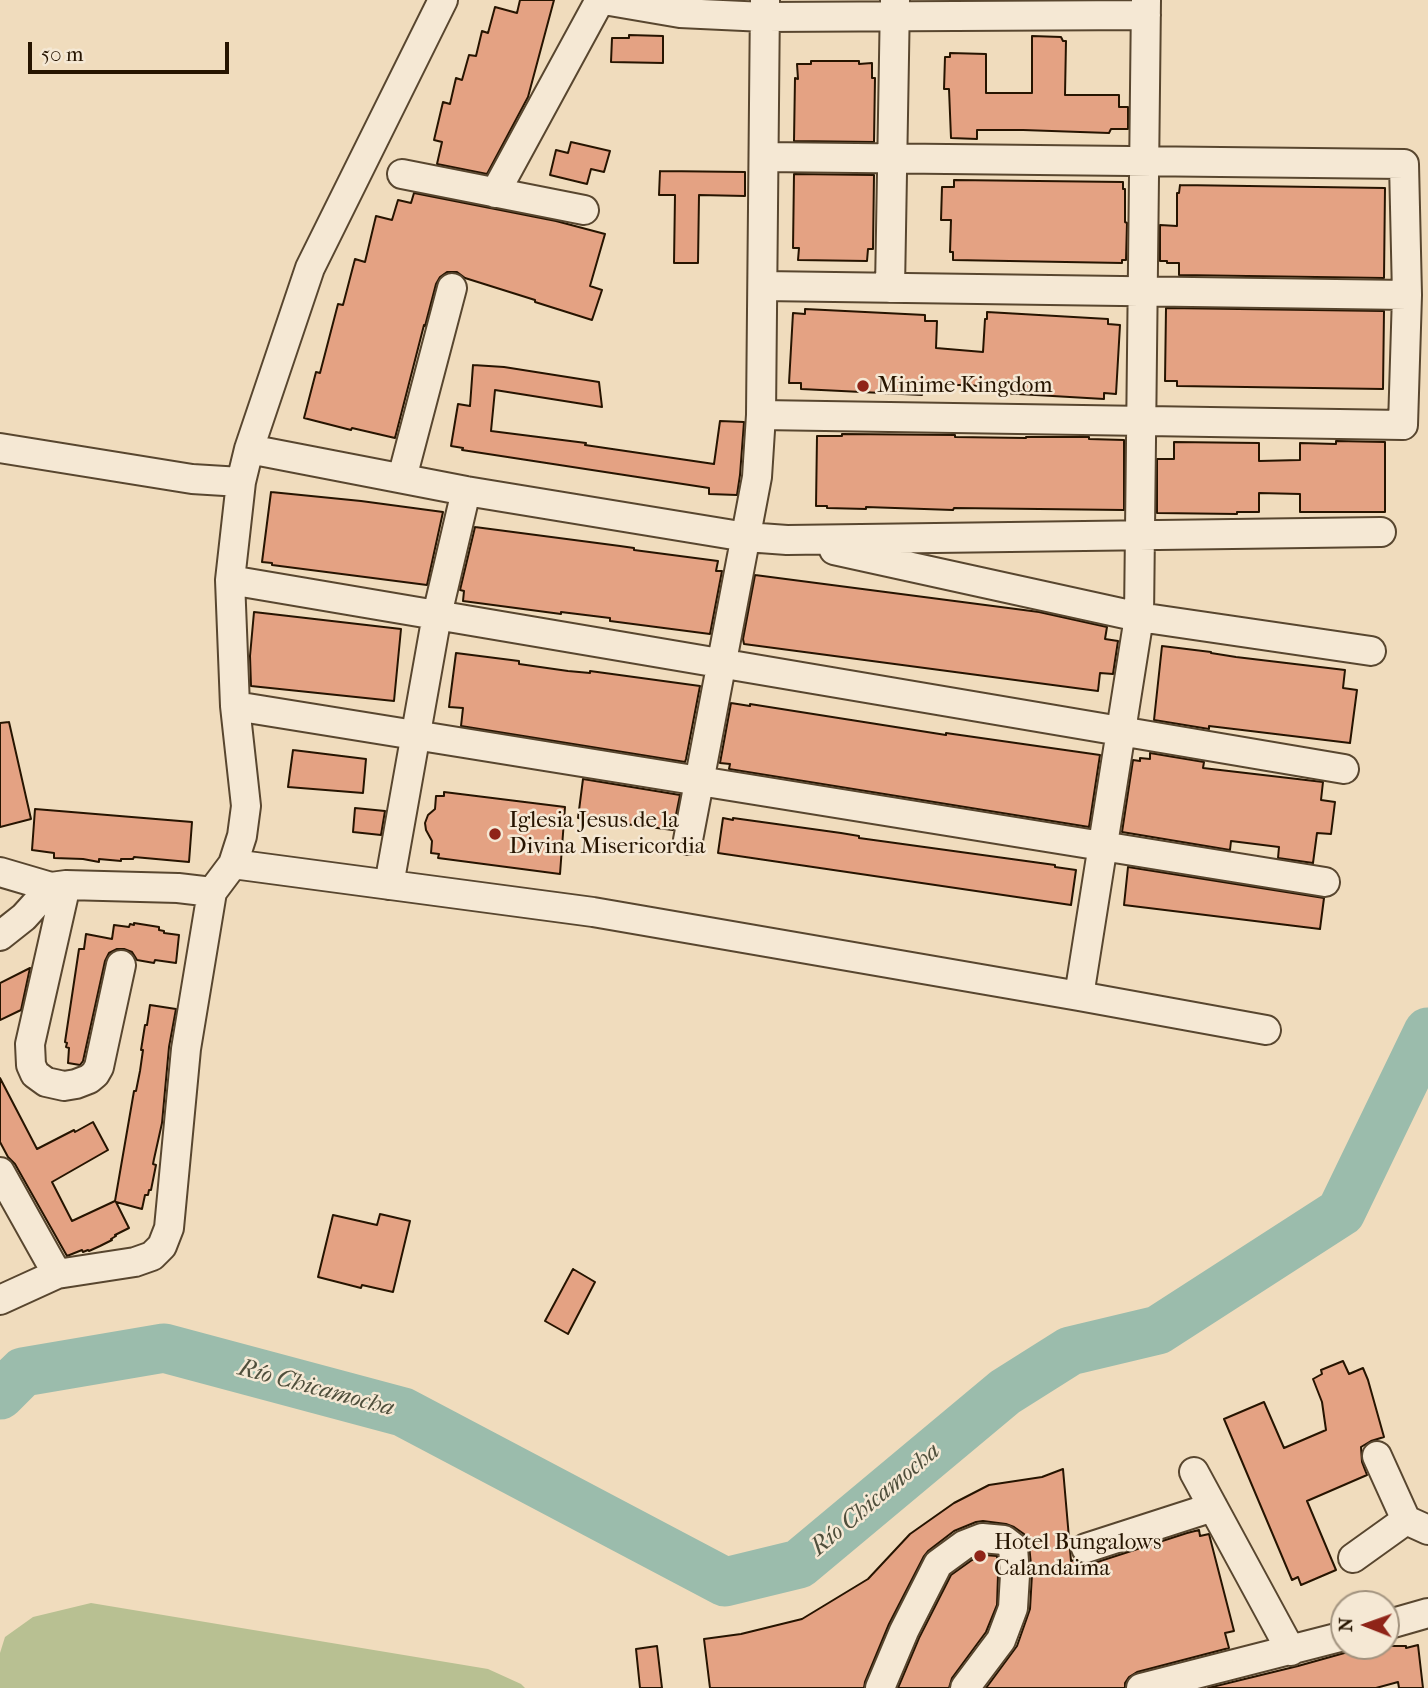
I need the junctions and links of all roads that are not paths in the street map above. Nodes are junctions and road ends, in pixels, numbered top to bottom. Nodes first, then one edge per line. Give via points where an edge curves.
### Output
1 (443, 0) edge
2 (602, 0) edge
3 (765, 8) edge
4 (895, 8) edge
5 (1146, 8) edge
6 (764, 157) junction
7 (892, 158) junction
8 (1144, 161) junction
9 (402, 174) dead end
10 (495, 193) junction
11 (584, 210) dead end
12 (763, 286) junction
13 (452, 288) dead end
14 (890, 288) junction
15 (1142, 292) junction
16 (1407, 295) junction
17 (761, 415) junction
18 (1141, 421) junction
19 (0, 448) edge
20 (249, 449) junction
21 (402, 478) junction
22 (241, 482) junction
23 (466, 491) junction
24 (1381, 532) dead end
25 (1139, 535) junction
26 (746, 537) junction
27 (787, 540) junction
28 (230, 580) junction
29 (437, 615) junction
30 (1139, 617) junction
31 (1371, 651) dead end
32 (722, 663) junction
33 (235, 706) junction
34 (1121, 731) junction
35 (416, 735) junction
36 (1344, 769) dead end
37 (699, 780) junction
38 (688, 840) dead end
39 (1103, 846) junction
40 (233, 864) junction
41 (0, 872) edge
42 (1325, 881) dead end
43 (389, 885) junction
44 (59, 886) junction
45 (212, 892) junction
46 (0, 936) edge
47 (121, 965) dead end
48 (1079, 996) junction
49 (1266, 1030) dead end
50 (0, 1172) edge
51 (10, 1215) edge
52 (57, 1274) junction
53 (0, 1300) edge
54 (1377, 1456) dead end
55 (1194, 1472) dead end
56 (1213, 1507) junction
57 (1417, 1525) edge
58 (1086, 1548) dead end
59 (1353, 1558) dead end
60 (1428, 1613) edge
61 (1400, 1621) edge
62 (1330, 1640) edge
63 (1291, 1651) junction
64 (880, 1688) edge
65 (965, 1688) edge
66 (1141, 1688) edge

1 - 20 street via 310,268
2 - 3 street via 680,13
2 - 10 street
3 - 4 street
3 - 6 street
4 - 5 street
4 - 7 street
5 - 8 street
6 - 7 street
6 - 12 street
7 - 8 street
7 - 14 street
8 - 15 street
8 - 16 street via 1404,164
9 - 10 street
10 - 11 street
12 - 14 street
12 - 17 street
13 - 21 street
14 - 15 street
15 - 16 street
15 - 18 street
16 - 18 street via 1403,425
17 - 18 street
17 - 26 street via 757,477
18 - 25 street
19 - 22 street via 192,479
20 - 21 street
20 - 22 street
21 - 23 street
22 - 28 street
23 - 26 street
23 - 29 street
24 - 25 street
25 - 27 street
25 - 30 street
26 - 27 street
26 - 32 street
27 - 30 street
28 - 29 street
28 - 33 street
29 - 32 street
29 - 35 street
30 - 31 street
30 - 34 street
32 - 34 street
32 - 37 street
33 - 35 street
33 - 40 street via 246,806
34 - 36 street
34 - 39 street
35 - 37 street
35 - 43 street
37 - 38 street
37 - 39 street
39 - 42 street
39 - 48 street
40 - 43 street
40 - 45 street
41 - 44 street
43 - 48 street via 593,912
44 - 45 street
44 - 46 street
44 - 47 street via 30,1044 31,1065 46,1082 76,1084 89,1079 99,1067
45 - 52 street via 186,1049 169,1228 162,1246 152,1256 135,1262
48 - 49 street
50 - 51 street
51 - 52 street
52 - 53 street
54 - 57 street
55 - 56 street
56 - 58 street
56 - 63 street
57 - 59 street
60 - 61 street
62 - 63 street
63 - 66 street
64 - 65 street via 938,1564 982,1538 1004,1539 1013,1547 1013,1608 1000,1640

